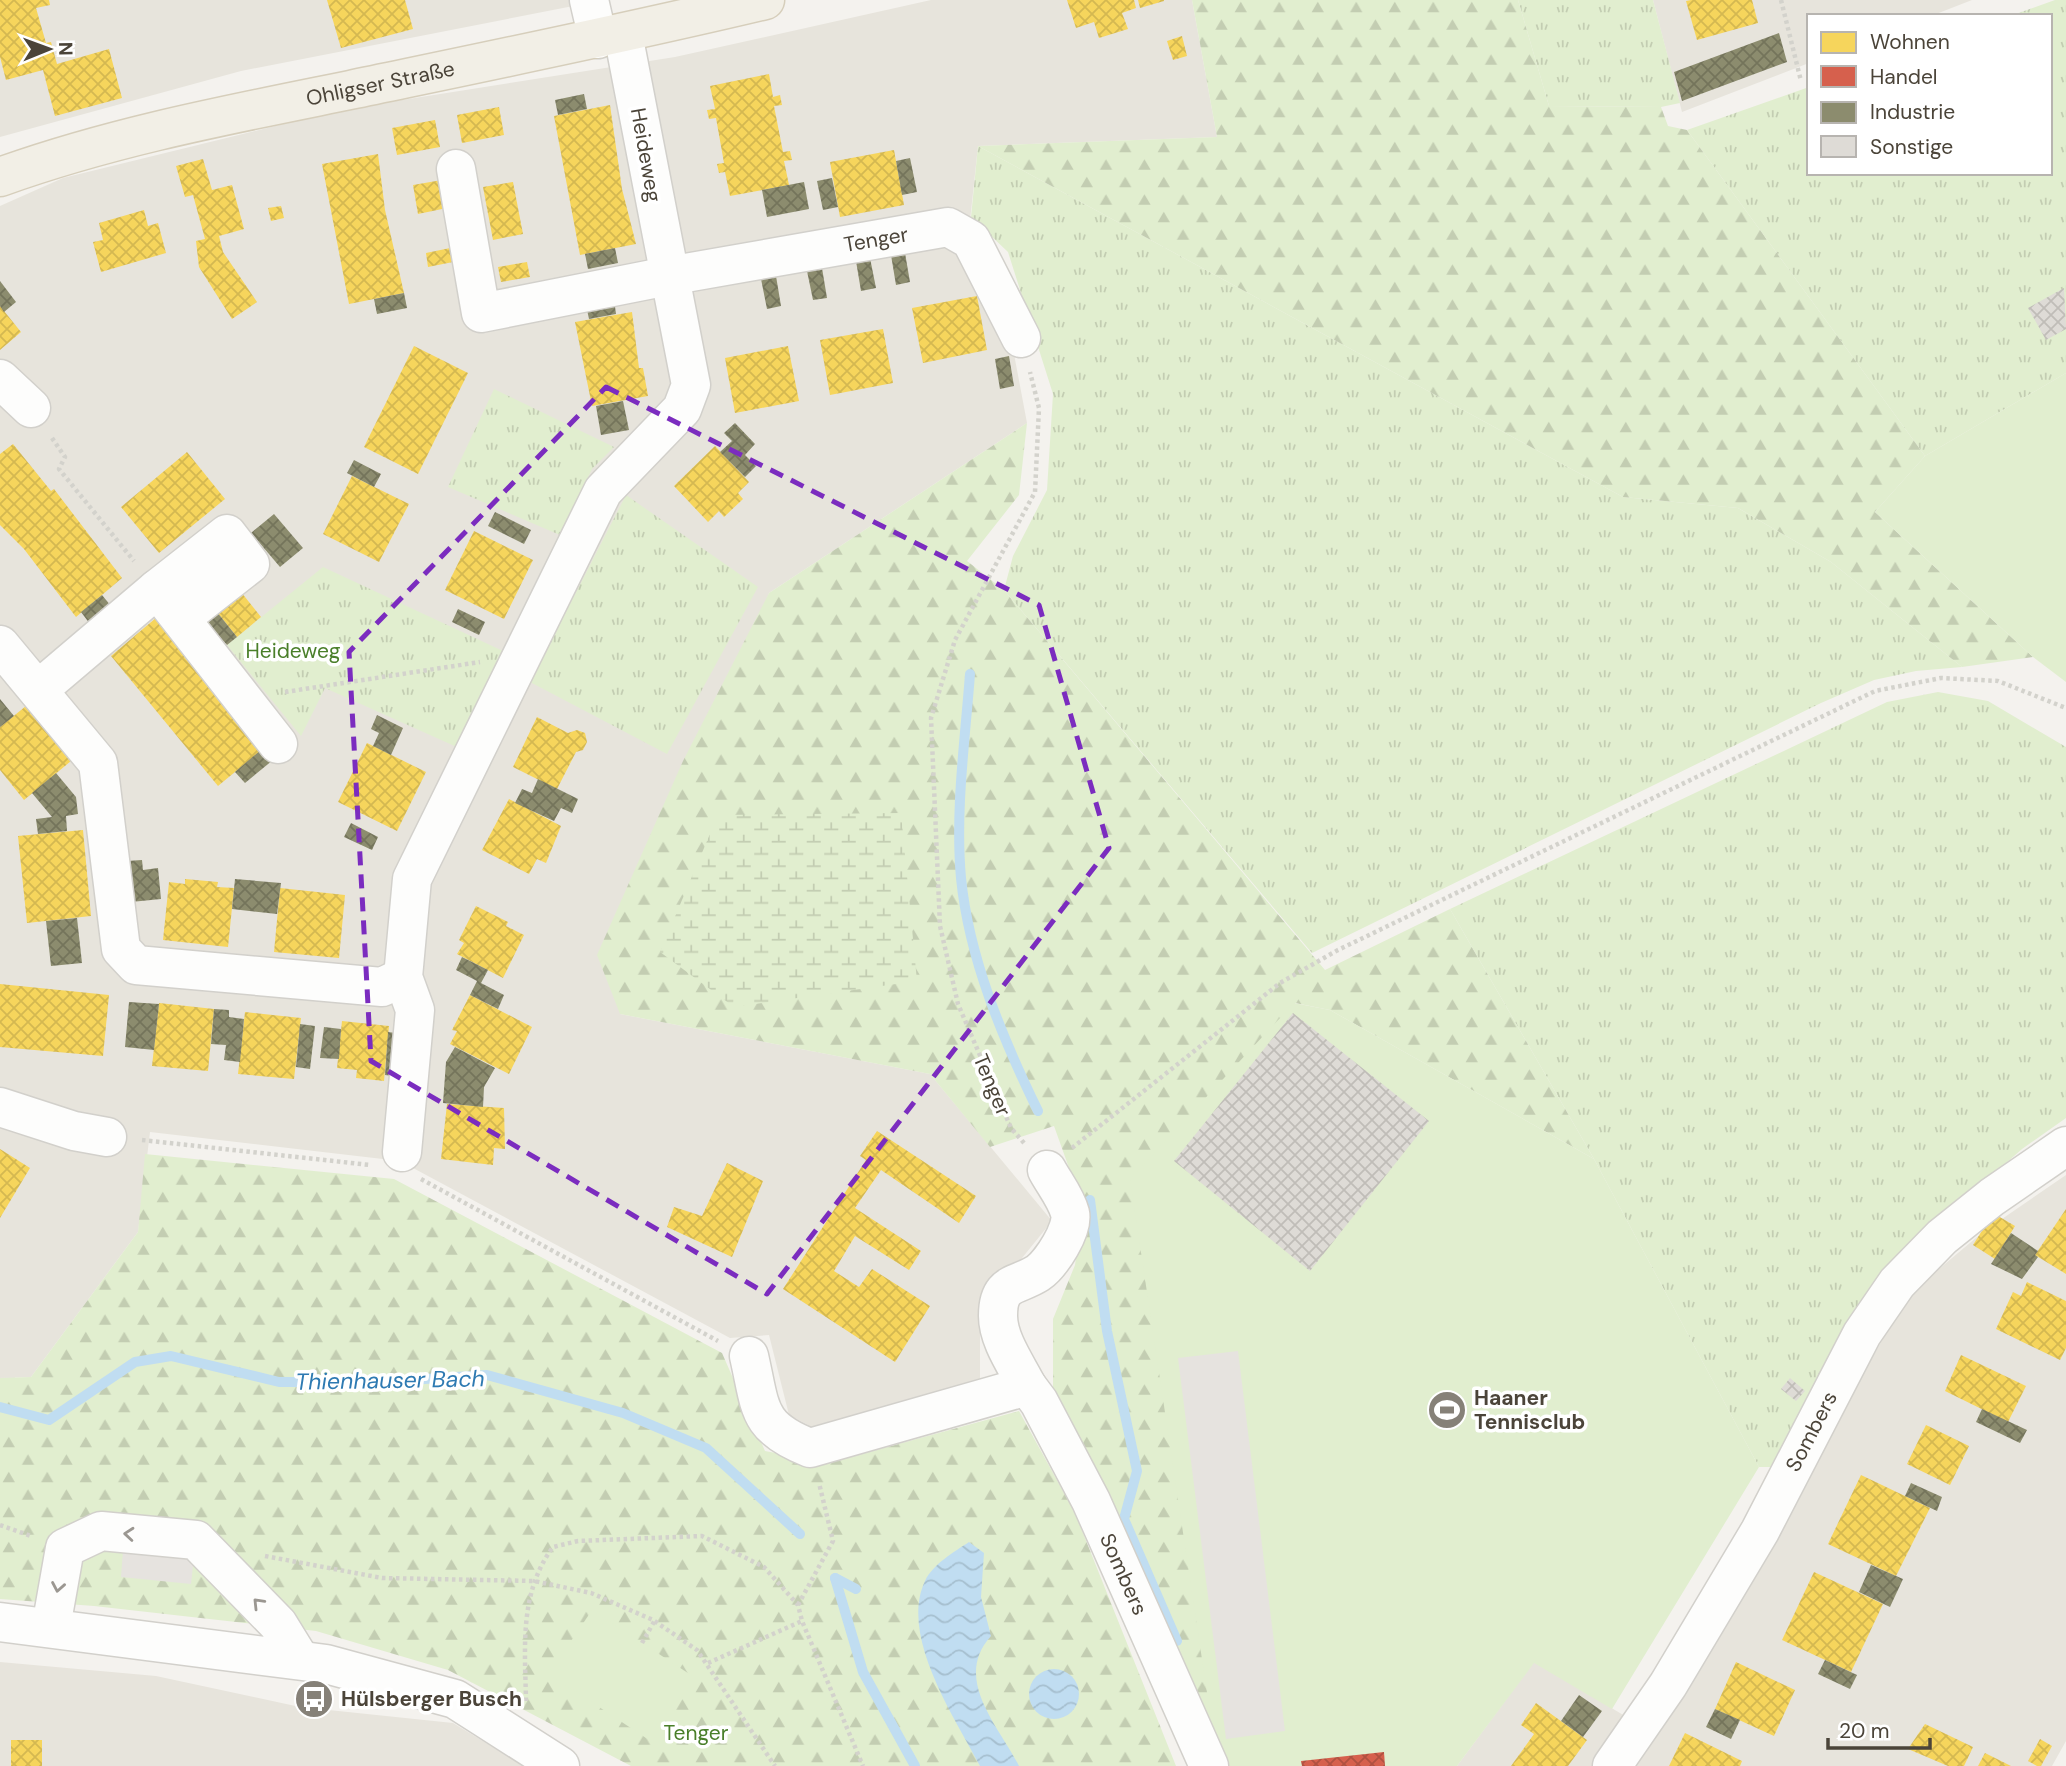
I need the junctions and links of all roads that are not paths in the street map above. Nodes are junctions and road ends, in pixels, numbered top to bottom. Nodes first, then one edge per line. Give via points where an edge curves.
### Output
1 (589, 0) edge
2 (765, 0) edge
3 (610, 36) junction
4 (456, 169) dead end
5 (0, 177) edge
6 (668, 276) junction
7 (1021, 338) dead end
8 (0, 379) edge
9 (31, 408) road end
10 (157, 589) junction
11 (181, 618) junction
12 (0, 645) edge
13 (38, 690) junction
14 (278, 744) dead end
15 (403, 977) junction
16 (0, 1107) edge
17 (107, 1137) road end
18 (2066, 1146) edge
19 (396, 1164) road end
20 (1046, 1170) road end
21 (749, 1356) road end
22 (1027, 1386) junction
23 (0, 1622) edge
24 (51, 1627) junction
25 (299, 1658) junction
26 (560, 1766) edge
27 (1209, 1766) edge
28 (1612, 1766) edge

1 - 3 street, Heideweg
2 - 3 main road, Ohligser Straße
3 - 5 main road, Ohligser Straße via 170,127 70,152
3 - 6 street, Heideweg
4 - 6 street via 481,313
6 - 7 street, Tenger via 948,227 971,240
6 - 15 street, Heideweg via 691,385 682,409 603,491 522,655 412,879
8 - 9 street
10 - 11 street
10 - 11 street via 227,534 250,564
10 - 13 street
11 - 14 street
12 - 13 street
13 - 15 street via 98,763 121,948 136,965 382,987
15 - 19 street, Heideweg via 415,1010
16 - 17 street
18 - 28 street, Sombers via 1942,1237 1897,1283 1862,1334 1745,1555 1668,1685
20 - 22 street via 1070,1214 1068,1235 1039,1272 1013,1282 1002,1294 998,1317
21 - 22 street via 765,1420 783,1438 810,1448
22 - 27 street, Sombers via 1091,1501
23 - 24 street
24 - 25 street
25 -> 24 street via 278,1624 196,1540 101,1531 65,1548
25 - 26 street via 455,1699

